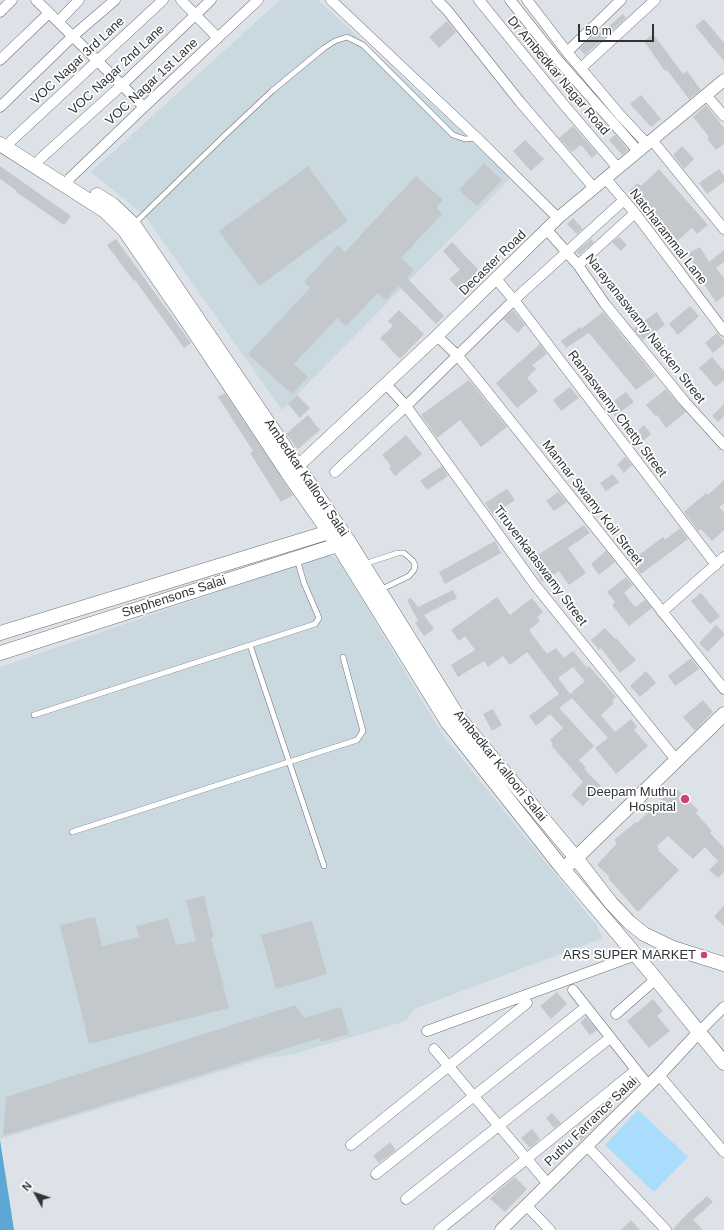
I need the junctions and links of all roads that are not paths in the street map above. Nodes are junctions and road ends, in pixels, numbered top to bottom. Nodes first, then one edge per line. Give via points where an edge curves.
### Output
1 (12, 0) edge
2 (36, 0) edge
3 (79, 0) edge
4 (115, 0) edge
5 (163, 0) edge
6 (181, 0) edge
7 (211, 0) edge
8 (258, 0) edge
9 (331, 0) edge
10 (437, 0) edge
11 (479, 0) edge
12 (510, 0) edge
13 (527, 0) edge
14 (621, 0) edge
15 (655, 0) edge
16 (0, 12) edge
17 (49, 12) junction
18 (196, 15) junction
19 (58, 22) junction
20 (73, 36) junction
21 (218, 38) junction
22 (567, 52) junction
23 (0, 60) edge
24 (98, 61) junction
25 (581, 68) junction
26 (724, 80) edge
27 (122, 84) junction
28 (706, 95) junction
29 (144, 106) junction
30 (0, 107) edge
31 (724, 116) edge
32 (477, 138) junction
33 (4, 140) edge
34 (645, 145) junction
35 (40, 159) junction
36 (618, 168) junction
37 (606, 179) junction
38 (68, 181) junction
39 (594, 188) junction
40 (624, 200) junction
41 (635, 213) junction
42 (558, 218) junction
43 (134, 225) junction
44 (724, 229) edge
45 (547, 230) junction
46 (567, 252) junction
47 (578, 265) junction
48 (496, 279) junction
49 (514, 300) junction
50 (724, 331) edge
51 (437, 336) junction
52 (458, 356) junction
53 (386, 384) junction
54 (406, 406) junction
55 (724, 444) edge
56 (293, 469) junction
57 (335, 472) dead end
58 (333, 529) junction
59 (343, 543) junction
60 (724, 557) edge
61 (296, 558) junction
62 (363, 564) junction
63 (716, 565) junction
64 (379, 590) junction
65 (662, 612) junction
66 (0, 633) edge
67 (250, 645) junction
68 (0, 653) edge
69 (343, 657) dead end
70 (724, 689) edge
71 (724, 714) edge
72 (34, 715) dead end
73 (677, 761) junction
74 (290, 763) junction
75 (72, 832) dead end
76 (576, 858) junction
77 (324, 866) dead end
78 (563, 869) junction
79 (636, 955) junction
80 (724, 964) edge
81 (656, 979) junction
82 (573, 990) dead end
83 (527, 1003) dead end
84 (586, 1007) junction
85 (724, 1008) edge
86 (616, 1014) dead end
87 (427, 1031) dead end
88 (700, 1032) junction
89 (610, 1038) junction
90 (434, 1049) dead end
91 (722, 1055) edge
92 (448, 1066) junction
93 (636, 1070) junction
94 (659, 1075) junction
95 (648, 1085) junction
96 (474, 1096) junction
97 (499, 1126) junction
98 (351, 1145) dead end
99 (587, 1146) junction
100 (724, 1152) edge
101 (527, 1159) junction
102 (376, 1174) dead end
103 (548, 1184) junction
104 (406, 1199) dead end
105 (526, 1205) junction
106 (439, 1230) edge
107 (501, 1230) edge
108 (550, 1230) edge
109 (666, 1230) edge

1 - 16 street
2 - 17 street
3 - 19 street
4 - 20 street
5 - 24 street, VOC Nagar 3rd Lane
6 - 18 street
7 - 18 street, VOC Nagar 2nd Lane
8 - 21 street, VOC Nagar 1st Lane
9 - 32 street
10 - 39 street
11 - 36 street, Dr Ambedkar Nagar Road
12 - 34 street via 557,59
13 - 22 street
14 - 22 street
15 - 25 street
17 - 19 street
17 - 23 street
18 - 21 street
18 - 27 street, VOC Nagar 2nd Lane
19 - 20 street
20 - 24 street
20 - 30 street
21 - 29 street, VOC Nagar 1st Lane
22 - 25 street
24 - 27 street
24 - 33 street, VOC Nagar 3rd Lane
25 - 34 street
26 - 28 street, Decaster Road
27 - 29 street
27 - 35 street, VOC Nagar 2nd Lane
28 - 31 street
28 - 34 street, Decaster Road
29 - 38 street, VOC Nagar 1st Lane
32 - 42 street
32 - 43 lane via 465,139 453,135 363,45 347,37 324,48 272,91
33 - 35 main road, Ambedkar Kalloori Salai
33 - 38 main road, Ambedkar Kalloori Salai
34 - 36 street, Decaster Road
34 - 44 street
35 - 38 main road, Ambedkar Kalloori Salai
36 - 37 street, Decaster Road
37 - 39 street, Decaster Road
37 - 40 street, Natcharammal Lane
38 - 43 main road, Ambedkar Kalloori Salai via 113,205
38 - 56 main road, Ambedkar Kalloori Salai via 105,211 125,232
39 - 42 street, Decaster Road
40 - 41 street, Natcharammal Lane
40 - 46 street
41 - 47 street
41 - 50 street, Natcharammal Lane
42 - 45 street, Decaster Road
43 - 56 main road, Ambedkar Kalloori Salai
45 - 46 street, Narayanaswamy Naicken Street
45 - 48 street, Decaster Road
46 - 47 street, Narayanaswamy Naicken Street
46 - 49 street
47 - 55 street, Narayanaswamy Naicken Street via 605,304 680,396
48 - 49 street, Ramaswamy Chetty Street
48 - 51 street, Decaster Road
49 - 52 street
49 - 63 street, Ramaswamy Chetty Street
51 - 52 street, Mannar Swamy Koil Street
51 - 53 street, Decaster Road
52 - 54 street
52 - 65 street, Mannar Swamy Koil Street
53 - 54 street, Tiruvenkataswamy Street
53 - 56 street, Decaster Road
54 - 57 street
54 - 73 street, Tiruvenkataswamy Street via 535,585
56 - 58 main road, Ambedkar Kalloori Salai
58 - 59 main road, Ambedkar Kalloori Salai
58 - 66 main road, Stephensons Salai
59 - 61 main road, Stephensons Salai
59 - 62 main road, Ambedkar Kalloori Salai
59 - 78 main road, Ambedkar Kalloori Salai via 448,723
60 - 63 street
61 - 67 lane via 319,618 315,624
61 - 68 main road, Stephensons Salai
62 - 64 main road, Ambedkar Kalloori Salai
62 - 64 lane via 398,552 404,553 413,561 414,570 409,576
63 - 65 street
64 - 76 main road, Ambedkar Kalloori Salai via 459,718
65 - 70 street, Mannar Swamy Koil Street
67 - 72 lane
67 - 74 lane
69 - 74 lane via 363,732 357,740
71 - 73 main road
73 - 76 main road
74 - 75 lane
74 - 77 lane
76 - 78 main road
76 - 80 main road, Ambedkar Kalloori Salai via 611,903 644,934 673,948
78 - 79 main road, Ambedkar Kalloori Salai
79 - 81 main road, Ambedkar Kalloori Salai
79 - 87 street
81 - 86 street
81 - 88 main road, Ambedkar Kalloori Salai
82 - 84 street
83 - 92 street
84 - 89 street
84 - 96 street
85 - 88 street
88 - 91 main road, Ambedkar Kalloori Salai
88 - 94 street, Puthu Farrance Salai
89 - 93 street
89 - 97 street
90 - 92 street
92 - 96 street
92 - 98 street
93 - 95 street
93 - 101 street
94 - 95 street, Puthu Farrance Salai
94 - 100 street
95 - 99 street, Puthu Farrance Salai
96 - 97 street
96 - 102 street
97 - 101 street
97 - 104 street
99 - 103 street, Puthu Farrance Salai
99 - 109 street
101 - 103 street
101 - 106 street
103 - 105 street, Puthu Farrance Salai
105 - 107 street, Puthu Farrance Salai
105 - 108 street

